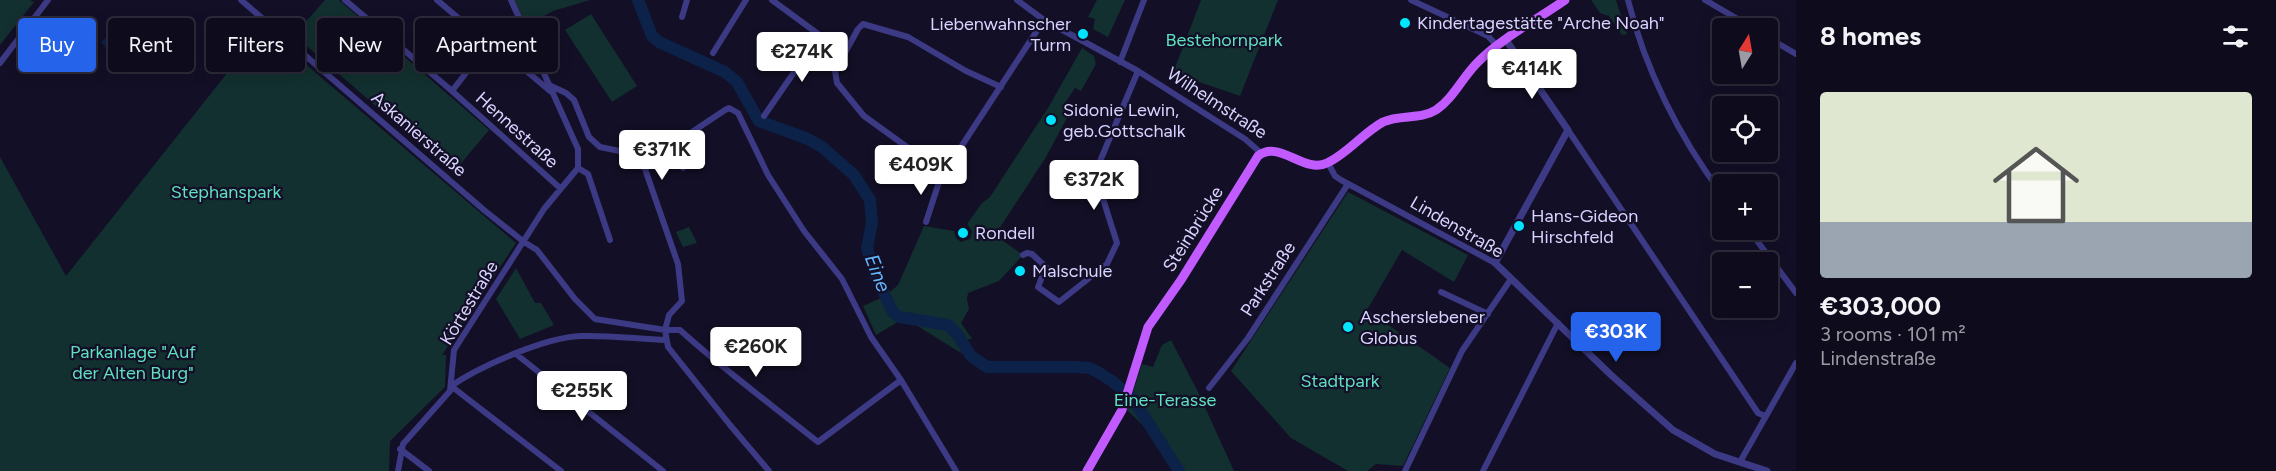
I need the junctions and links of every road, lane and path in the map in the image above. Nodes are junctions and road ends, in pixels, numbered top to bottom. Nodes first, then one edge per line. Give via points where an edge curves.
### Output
1 (48, 0) edge
2 (241, 0) edge
3 (345, 0) edge
4 (437, 0) edge
5 (512, 0) edge
6 (687, 0) edge
7 (746, 0) edge
8 (772, 0) edge
9 (1017, 0) edge
10 (1144, 0) edge
11 (1411, 0) edge
12 (1565, 0) edge
13 (1628, 0) edge
14 (1705, 0) edge
15 (682, 16) dead end
16 (459, 18) edge
17 (518, 18) edge
18 (1736, 18) edge
19 (1044, 20) junction
20 (819, 36) junction
21 (1506, 40) junction
22 (1778, 43) edge
23 (1497, 46) junction
24 (713, 53) dead end
25 (844, 54) junction
26 (1796, 54) edge
27 (1120, 62) junction
28 (0, 63) edge
29 (1138, 71) junction
30 (467, 72) edge
31 (528, 72) edge
32 (542, 72) edge
33 (1001, 87) junction
34 (550, 89) junction
35 (452, 91) junction
36 (764, 116) dead end
37 (1568, 130) junction
38 (1261, 153) junction
39 (1328, 163) junction
40 (578, 168) junction
41 (683, 168) dead end
42 (940, 179) junction
43 (1712, 181) edge
44 (1348, 184) junction
45 (560, 188) junction
46 (926, 222) dead end
47 (610, 240) dead end
48 (1757, 240) edge
49 (524, 242) junction
50 (1023, 255) dead end
51 (1495, 263) junction
52 (1511, 279) junction
53 (1441, 292) dead end
54 (1796, 292) edge
55 (1488, 314) junction
56 (1558, 323) junction
57 (665, 330) junction
58 (666, 340) junction
59 (516, 354) junction
60 (1796, 363) edge
61 (901, 380) junction
62 (451, 386) junction
63 (1209, 388) dead end
64 (1765, 416) junction
65 (400, 449) junction
66 (1740, 462) junction
67 (398, 471) edge
68 (429, 471) edge
69 (561, 471) edge
70 (663, 471) edge
71 (769, 471) edge
72 (956, 471) edge
73 (1087, 471) edge
74 (1405, 471) edge
75 (1483, 471) edge
76 (1767, 471) edge

1 - 28 street
2 - 49 street, Askanierstraße
3 - 35 street, Hennestraße
4 - 16 street
5 - 17 street
6 - 15 street
7 - 24 street
8 - 20 street
9 - 19 street, Wilhelmstraße
10 - 27 street
11 - 23 street via 1488,36
12 - 21 main road
13 - 43 street via 1667,106
14 - 18 street
19 - 27 street, Wilhelmstraße
19 - 33 street
20 - 25 street
20 - 36 street
21 - 23 main road
21 - 37 street
22 - 26 street
23 - 39 main road via 1435,111 1383,122
25 - 33 street via 863,24 908,37
25 - 42 street via 835,79 846,95 864,116 907,147
27 - 29 street, Wilhelmstraße
29 - 38 street, Wilhelmstraße
29 - 50 street via 1097,175 1117,243 1107,264 1059,302 1038,287 1046,267 1032,254
30 - 35 street
31 - 34 street
32 - 34 street
33 - 42 street
34 - 40 street via 578,149
34 - 57 street via 566,93 574,100 589,137 600,147 629,153 645,169 678,264 682,301 669,315
35 - 45 street, Hennestraße
37 - 51 street
37 - 64 street via 1758,413
38 - 39 main road, Wilhelmstraße via 1273,151 1314,166
38 - 73 main road, Steinbrücke via 1151,322 1114,427
39 - 44 street, Lindenstraße via 1335,176
40 - 45 street, Körtestraße
40 - 47 street via 588,174
41 - 61 street via 677,153 680,140 729,108 738,113 768,175 804,231 831,263 871,337
42 - 46 street
44 - 51 street, Lindenstraße
44 - 63 street, Parkstraße via 1248,338
45 - 49 street, Körtestraße
48 - 54 street
49 - 57 street via 537,250 595,319
49 - 62 street, Körtestraße via 454,350
51 - 52 street, Lindenstraße
52 - 55 street
52 - 56 street, Lindenstraße
53 - 55 street
55 - 74 street via 1462,351
56 - 66 street, Lindenstraße via 1673,430 1715,454
56 - 75 street
57 - 58 street
57 - 61 street via 680,330 818,442
58 - 59 street via 580,336
58 - 71 street
59 - 62 street
59 - 70 street
60 - 64 street
61 - 72 street
62 - 65 street via 447,397
62 - 69 street
64 - 66 street
65 - 67 street
65 - 68 street
66 - 76 street, Lindenstraße

